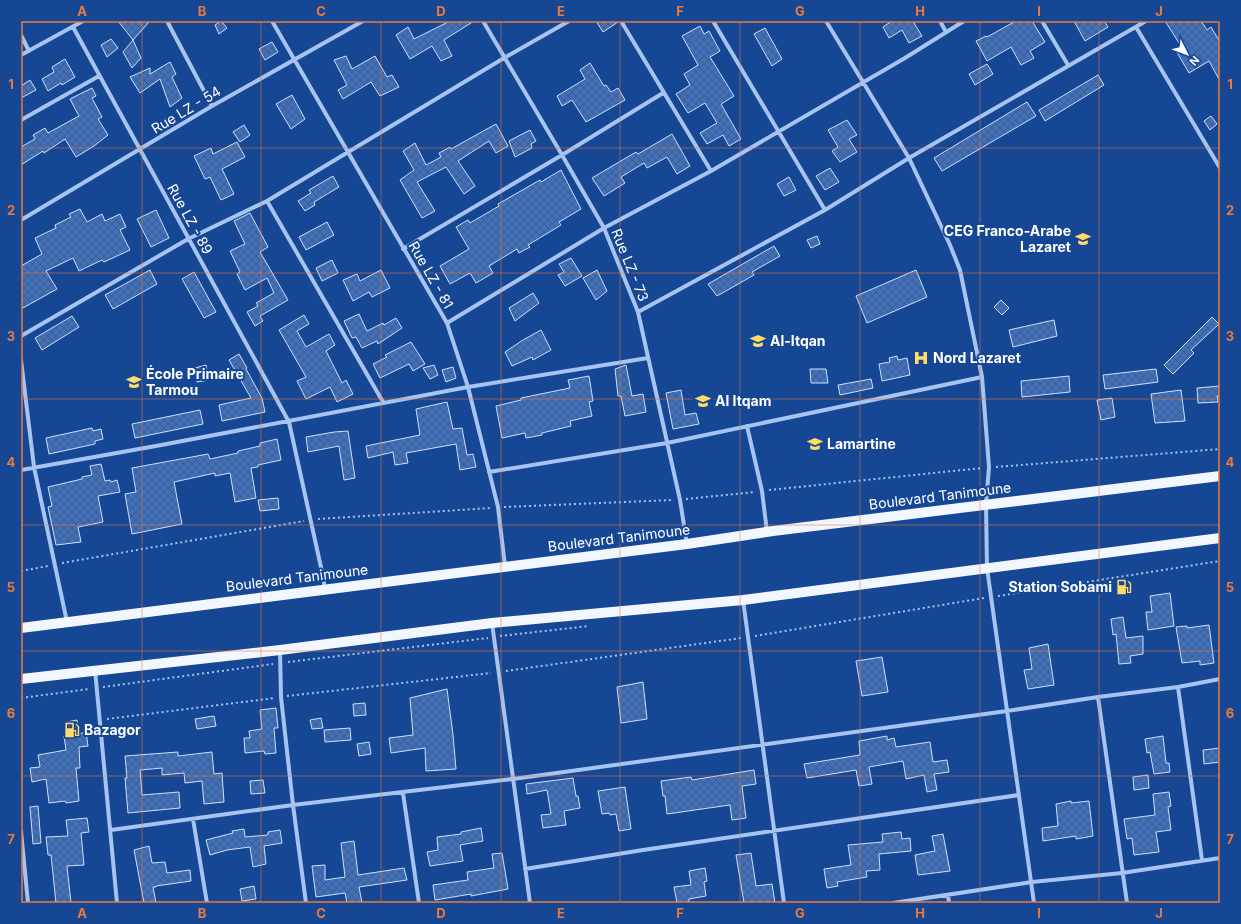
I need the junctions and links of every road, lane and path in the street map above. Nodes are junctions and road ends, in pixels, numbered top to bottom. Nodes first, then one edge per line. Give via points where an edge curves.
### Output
1 (83, 21) edge
2 (166, 21) edge
3 (272, 21) edge
4 (363, 21) edge
5 (483, 21) edge
6 (569, 21) edge
7 (621, 21) edge
8 (712, 21) edge
9 (826, 21) edge
10 (940, 21) edge
11 (964, 21) edge
12 (1042, 21) edge
13 (1146, 21) edge
14 (72, 27) junction
15 (1136, 27) junction
16 (946, 32) junction
17 (21, 35) edge
18 (29, 51) junction
19 (21, 55) edge
20 (504, 58) junction
21 (295, 61) junction
22 (1068, 65) junction
23 (99, 76) junction
24 (862, 83) junction
25 (663, 93) junction
26 (212, 106) junction
27 (21, 120) edge
28 (779, 132) junction
29 (139, 151) junction
30 (347, 153) junction
31 (562, 155) junction
32 (909, 158) junction
33 (1220, 166) edge
34 (712, 171) junction
35 (267, 201) junction
36 (825, 210) junction
37 (21, 220) edge
38 (604, 228) junction
39 (188, 239) junction
40 (403, 249) junction
41 (638, 312) junction
42 (446, 323) junction
43 (21, 336) edge
44 (648, 358) junction
45 (21, 360) edge
46 (982, 377) junction
47 (23, 383) edge
48 (468, 387) junction
49 (383, 402) junction
50 (289, 422) junction
51 (747, 426) junction
52 (667, 443) junction
53 (1220, 449) edge
54 (34, 467) junction
55 (989, 467) junction
56 (21, 470) edge
57 (489, 472) junction
58 (1220, 476) edge
59 (762, 491) junction
60 (680, 500) junction
61 (986, 504) junction
62 (498, 508) junction
63 (310, 520) junction
64 (767, 532) junction
65 (1220, 538) edge
66 (687, 544) junction
67 (1220, 561) edge
68 (54, 565) junction
69 (505, 566) junction
70 (987, 568) junction
71 (21, 571) edge
72 (324, 589) junction
73 (991, 597) junction
74 (743, 600) junction
75 (67, 622) junction
76 (492, 623) junction
77 (21, 628) edge
78 (748, 637) junction
79 (280, 650) junction
80 (95, 670) junction
81 (498, 672) junction
82 (1220, 678) edge
83 (21, 679) edge
84 (1178, 687) junction
85 (281, 697) junction
86 (1098, 697) junction
87 (1007, 711) junction
88 (99, 720) junction
89 (763, 744) junction
90 (513, 779) junction
91 (403, 792) junction
92 (1019, 795) junction
93 (293, 805) junction
94 (193, 819) junction
95 (111, 830) junction
96 (774, 830) junction
97 (21, 831) edge
98 (1220, 858) edge
99 (1202, 860) junction
100 (525, 868) junction
101 (1122, 873) junction
102 (1032, 882) junction
103 (948, 895) junction
104 (28, 903) edge
105 (117, 903) edge
106 (207, 903) edge
107 (306, 903) edge
108 (419, 903) edge
109 (530, 903) edge
110 (784, 903) edge
111 (893, 903) edge
112 (950, 903) edge
113 (1034, 903) edge
114 (1127, 903) edge

1 - 14 street
2 - 26 street
3 - 21 street, Rue LZ - 81
4 - 21 street, Rue LZ - 54
5 - 20 street, Rue LZ - 73
6 - 20 street
7 - 25 street
8 - 28 street
9 - 24 street
10 - 16 street
11 - 16 street
12 - 22 street
13 - 15 street
14 - 18 street
14 - 23 street, Rue LZ - 89
15 - 22 street
15 - 33 street
16 - 24 street
17 - 18 street
18 - 19 street
20 - 30 street
20 - 31 street, Rue LZ - 73
21 - 26 street, Rue LZ - 54
21 - 30 street, Rue LZ - 81
22 - 32 street
23 - 27 street
23 - 29 street, Rue LZ - 89
24 - 28 street
24 - 32 street
25 - 31 street
25 - 34 street
26 - 29 street, Rue LZ - 54
28 - 34 street
28 - 36 street
29 - 37 street, Rue LZ - 54
29 - 39 street, Rue LZ - 89
30 - 35 street
30 - 40 street, Rue LZ - 81
31 - 38 street, Rue LZ - 73
31 - 40 street
32 - 36 street
32 - 46 street via 960,270
34 - 38 street
35 - 39 street
35 - 49 street
36 - 41 street
38 - 41 street, Rue LZ - 73
38 - 42 street
39 - 43 street
39 - 50 street, Rue LZ - 89
40 - 42 street, Rue LZ - 81
41 - 44 street, Rue LZ - 73
42 - 48 street, Rue LZ - 81
44 - 48 street
44 - 52 street, Rue LZ - 73
45 - 47 street
46 - 51 street
46 - 55 street
47 - 54 street
48 - 49 street
48 - 57 street, Rue LZ - 81
49 - 50 street
50 - 54 street
50 - 63 street, Rue LZ - 89
51 - 52 street
51 - 59 street
52 - 57 street
52 - 60 street, Rue LZ - 73
53 - 55 path
54 - 56 street
54 - 68 street
55 - 59 path
55 - 61 street
57 - 62 street, Rue LZ - 81
58 - 61 main road, Boulevard Tanimoune
59 - 60 path
59 - 64 street
60 - 62 path
60 - 66 street, Rue LZ - 73
61 - 64 main road, Boulevard Tanimoune
61 - 70 street
62 - 63 path
62 - 69 street, Rue LZ - 81
63 - 68 path
63 - 72 street, Rue LZ - 89
64 - 66 main road, Boulevard Tanimoune
65 - 70 main road
66 - 69 main road, Boulevard Tanimoune
67 - 73 path
68 - 71 path
68 - 75 street
69 - 72 main road, Boulevard Tanimoune
70 - 73 street
70 - 74 main road
72 - 75 main road, Boulevard Tanimoune
73 - 78 path
73 - 87 street
74 - 76 main road
74 - 78 street
75 - 77 main road, Boulevard Tanimoune
76 - 79 main road
76 - 81 street
78 - 81 path
78 - 89 street
79 - 80 main road
79 - 85 street
80 - 83 main road
80 - 88 street
81 - 85 path
81 - 90 street
82 - 84 street
84 - 86 street
84 - 99 street
85 - 88 path
85 - 93 street
86 - 87 street
86 - 101 street
87 - 89 street
87 - 92 street
88 - 95 street
89 - 90 street
89 - 96 street
90 - 91 street
90 - 100 street
91 - 93 street
91 - 108 street
92 - 96 street
92 - 102 street
93 - 94 street
93 - 107 street
94 - 95 street
94 - 106 street
95 - 105 street
96 - 100 street
96 - 110 street
97 - 104 street
98 - 99 street
99 - 101 street
100 - 109 street
101 - 102 street
101 - 114 street
102 - 103 street
102 - 113 street
103 - 111 street
103 - 112 street

